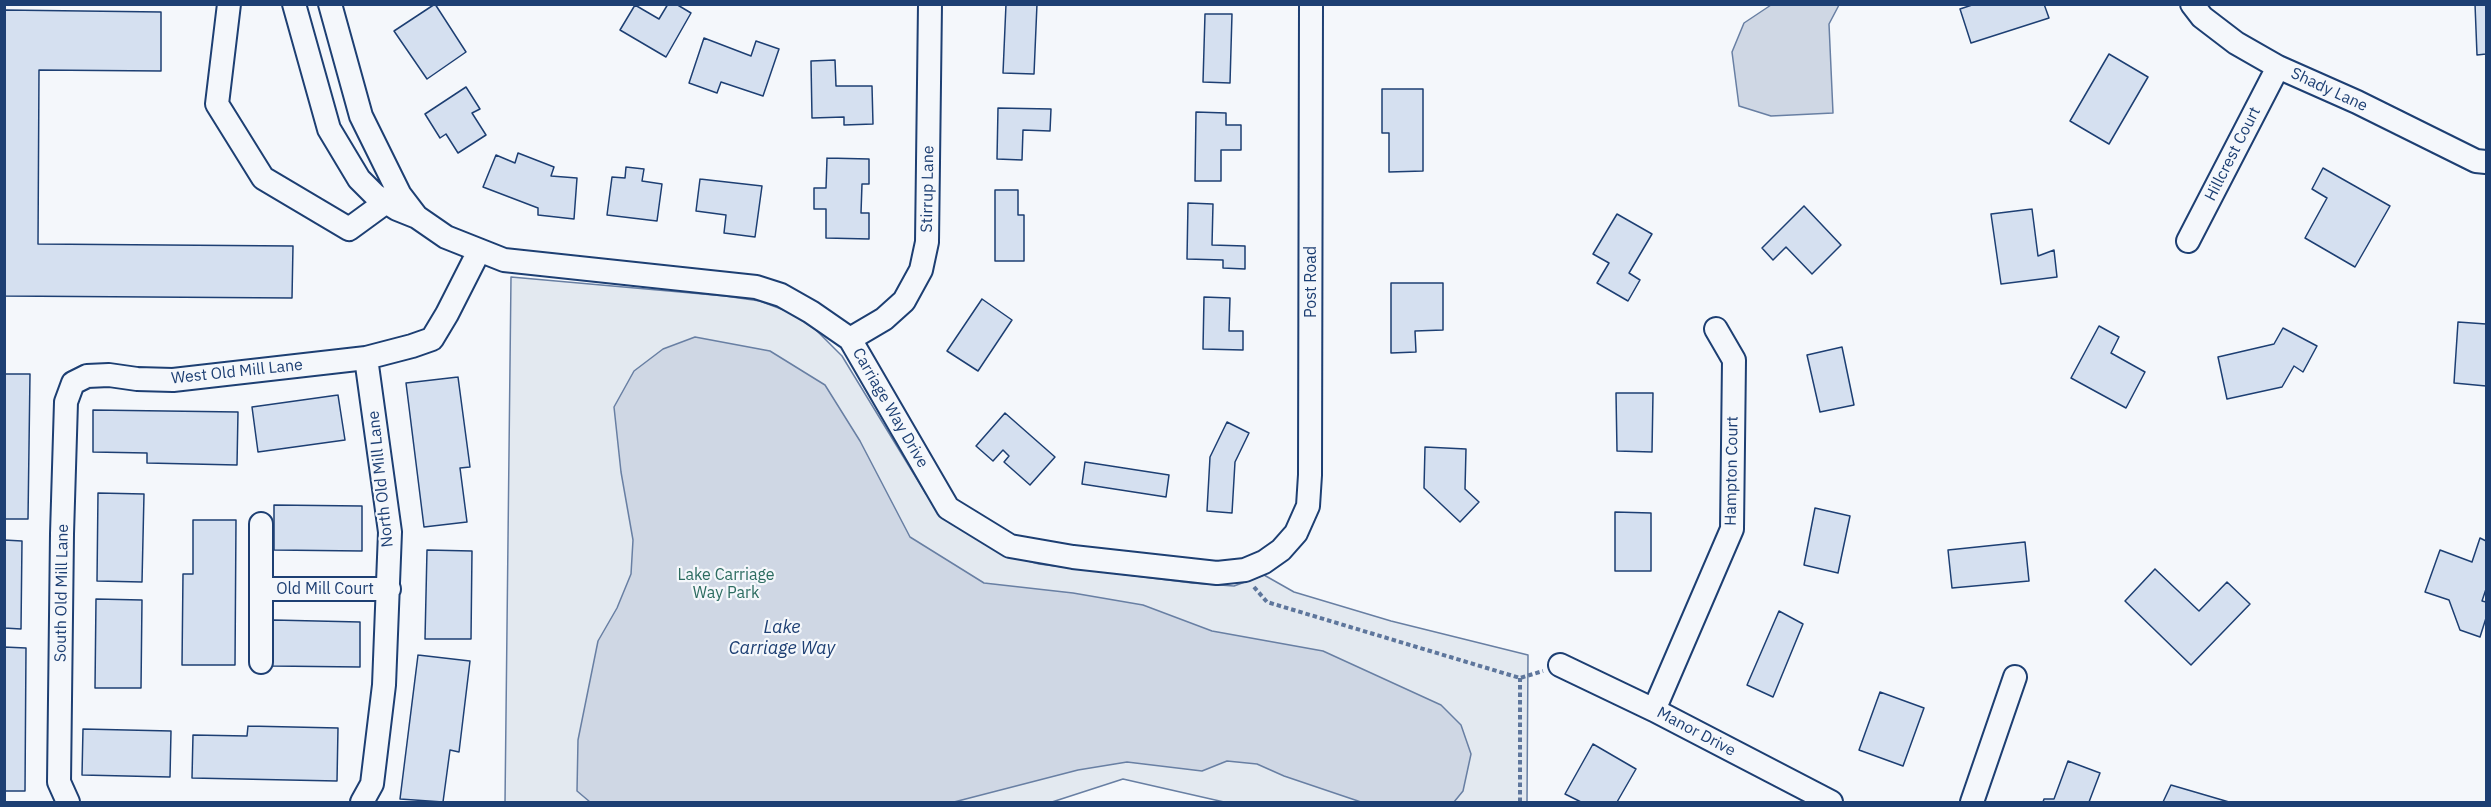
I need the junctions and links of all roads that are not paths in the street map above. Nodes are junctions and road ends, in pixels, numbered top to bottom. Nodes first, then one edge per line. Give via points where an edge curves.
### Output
1 (229, 4) edge
2 (294, 4) edge
3 (330, 4) edge
4 (930, 4) edge
5 (1311, 4) edge
6 (2192, 4) edge
7 (342, 48) junction
8 (308, 58) junction
9 (2278, 67) junction
10 (2481, 161) edge
11 (386, 202) junction
12 (417, 217) junction
13 (2188, 242) dead end
14 (479, 251) junction
15 (1716, 329) dead end
16 (850, 339) junction
17 (366, 357) junction
18 (73, 383) joint
19 (261, 524) dead end
20 (1281, 550) joint
21 (261, 589) junction
22 (389, 589) junction
23 (261, 662) dead end
24 (1560, 665) road end
25 (2014, 677) dead end
26 (1654, 710) junction
27 (68, 802) edge
28 (362, 802) edge
29 (1831, 802) edge
30 (1972, 802) edge

1 - 11 street via 217,104 263,178 349,229
2 - 8 street, Carriage Way Drive
3 - 7 street, Carriage Way Drive
4 - 16 street, Stirrup Lane via 927,242 921,270 904,301 884,319
5 - 20 street, Post Road via 1311,475 1308,506 1296,533
6 - 9 street, Shady Lane via 2202,17 2236,43
7 - 8 street
7 - 12 street, Carriage Way Drive via 361,116 400,195
8 - 11 street, Carriage Way Drive via 329,129 359,179
9 - 10 street, Shady Lane
9 - 13 street, Hillcrest Court
11 - 12 street, Carriage Way Drive
12 - 14 street, Carriage Way Drive via 446,237
14 - 16 street, Carriage Way Drive via 504,260 756,287 781,295
14 - 17 street via 432,339
15 - 26 street, Hampton Court via 1734,360 1732,529
16 - 20 street, Carriage Way Drive via 948,508 1011,546 1216,573 1245,570
17 - 18 street, West Old Mill Lane via 173,380 109,375 87,376
17 - 22 street, North Old Mill Lane via 390,532
18 - 27 street, South Old Mill Lane via 66,402 59,782
19 - 21 street, Old Mill Court
21 - 22 street, Old Mill Court
21 - 23 street, Old Mill Court
22 - 28 street, North Old Mill Lane via 384,685 372,784
24 - 26 street, Manor Drive
25 - 30 street
26 - 29 street, Manor Drive

